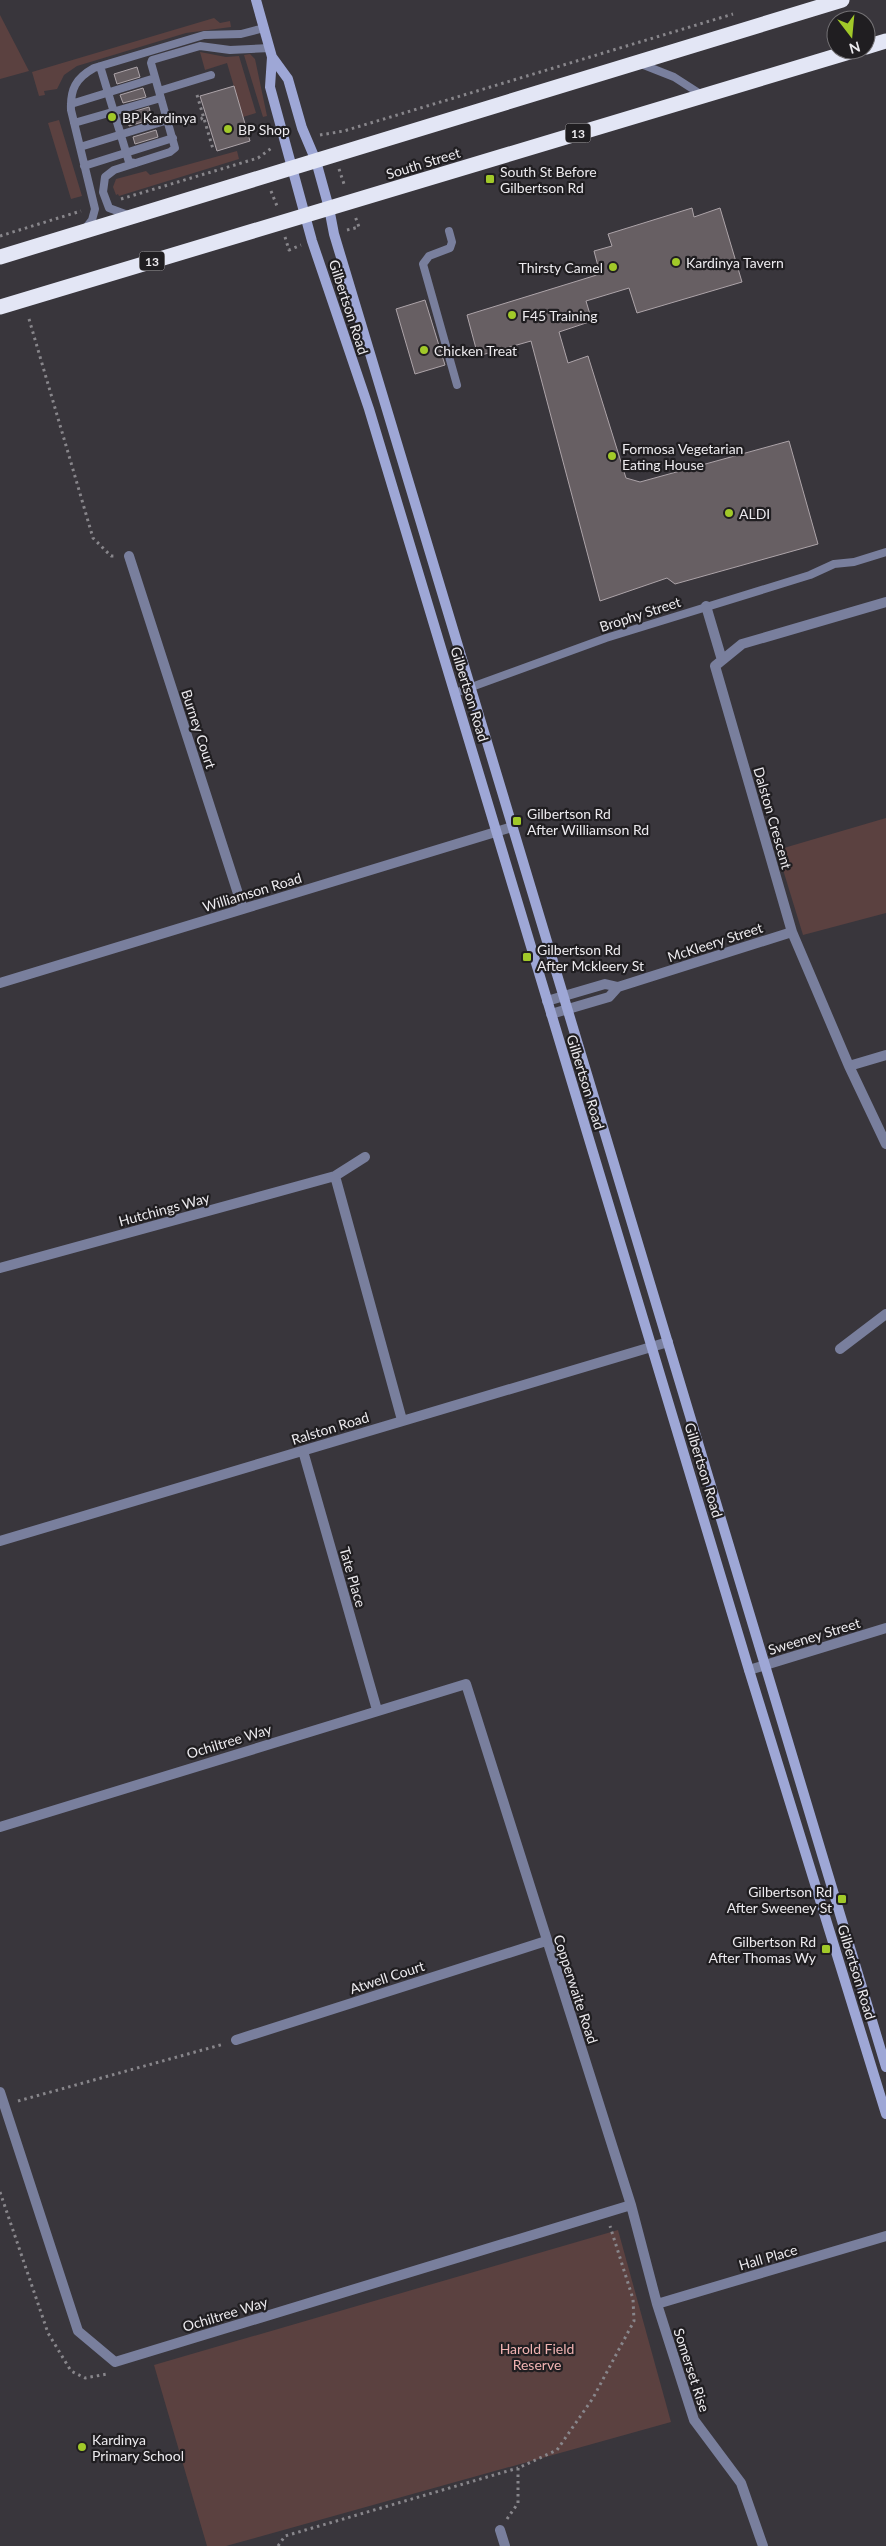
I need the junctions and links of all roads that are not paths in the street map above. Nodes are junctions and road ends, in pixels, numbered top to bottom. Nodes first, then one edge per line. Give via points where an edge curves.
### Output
1 (256, 0) edge
2 (842, 0) edge
3 (264, 28) junction
4 (271, 53) junction
5 (826, 59) edge
6 (636, 62) junction
7 (100, 66) junction
8 (210, 75) dead end
9 (155, 78) junction
10 (108, 93) junction
11 (160, 94) junction
12 (702, 95) junction
13 (71, 104) junction
14 (114, 112) junction
15 (168, 120) junction
16 (74, 123) junction
17 (120, 134) junction
18 (173, 138) junction
19 (80, 146) junction
20 (126, 153) junction
21 (316, 161) junction
22 (135, 163) junction
23 (84, 166) junction
24 (292, 168) junction
25 (330, 208) junction
26 (305, 215) junction
27 (134, 216) junction
28 (449, 231) dead end
29 (82, 232) junction
30 (0, 257) edge
31 (0, 307) edge
32 (457, 385) dead end
33 (886, 552) edge
34 (129, 556) road end
35 (886, 602) edge
36 (706, 606) junction
37 (722, 660) junction
38 (470, 689) junction
39 (455, 693) junction
40 (512, 827) junction
41 (497, 832) junction
42 (243, 909) junction
43 (792, 932) junction
44 (0, 983) edge
45 (618, 987) junction
46 (562, 996) junction
47 (547, 1001) junction
48 (566, 1010) junction
49 (551, 1014) junction
50 (886, 1055) edge
51 (849, 1066) junction
52 (886, 1144) edge
53 (365, 1157) dead end
54 (335, 1176) junction
55 (0, 1268) edge
56 (886, 1314) edge
57 (668, 1342) junction
58 (653, 1347) junction
59 (840, 1349) dead end
60 (402, 1420) junction
61 (303, 1451) junction
62 (0, 1540) edge
63 (886, 1628) edge
64 (764, 1665) junction
65 (749, 1670) junction
66 (466, 1684) joint
67 (377, 1710) junction
68 (0, 1827) edge
69 (546, 1941) junction
70 (236, 2040) road end
71 (886, 2067) edge
72 (0, 2092) edge
73 (886, 2114) edge
74 (631, 2206) junction
75 (886, 2236) edge
76 (657, 2304) junction
77 (500, 2530) road end
78 (505, 2546) edge
79 (763, 2546) edge

1 - 3 street, Gilbertson Road
2 - 6 highway
3 - 4 street, Gilbertson Road
3 - 7 lane via 241,34 197,37
4 - 9 lane via 207,46 191,48 152,60
4 - 21 street, Gilbertson Road via 288,79 302,128
4 - 24 street, Gilbertson Road via 270,88
5 - 12 highway, South Street / 13
6 - 12 lane via 674,77
6 - 21 highway
7 - 10 lane
7 - 13 lane via 82,75 75,83
8 - 11 lane
9 - 10 lane
9 - 11 lane
10 - 13 lane
10 - 14 lane
11 - 14 lane
11 - 15 lane
12 - 25 highway, South Street / 13
13 - 16 lane
14 - 16 lane
14 - 17 lane
15 - 17 lane
15 - 18 lane
16 - 19 lane
17 - 19 lane
17 - 20 lane
18 - 20 lane
18 - 22 lane via 173,151
19 - 23 lane
20 - 22 lane via 130,163
20 - 23 lane
21 - 24 highway
21 - 25 street, Gilbertson Road
22 - 27 lane via 109,173 103,182 109,208
23 - 29 lane via 95,209 92,220
24 - 26 street, Gilbertson Road
24 - 27 highway
25 - 26 highway, South Street / 13
25 - 38 street, Gilbertson Road via 334,234
26 - 31 highway, South Street / 13
26 - 39 street, Gilbertson Road
27 - 29 highway
28 - 32 lane via 450,248 429,256 423,264
29 - 30 highway
33 - 36 lane, Brophy Street via 854,562 834,564 810,575
34 - 42 street, Burney Court
35 - 37 street via 742,644
36 - 37 street
36 - 38 lane, Brophy Street via 606,638
37 - 43 street, Dalston Crescent via 716,666
38 - 39 lane, Brophy Street
38 - 40 street, Gilbertson Road
39 - 41 street, Gilbertson Road
40 - 41 street, Williamson Road
40 - 46 street, Gilbertson Road
41 - 42 street, Williamson Road
41 - 47 street, Gilbertson Road
42 - 44 street, Williamson Road
43 - 45 street, McKleery Street
43 - 51 street, Dalston Crescent
45 - 46 street, McKleery Street via 605,984
45 - 48 street, McKleery Street via 609,997
46 - 47 street, McKleery Street
46 - 48 street, Gilbertson Road
47 - 49 street, Gilbertson Road
48 - 49 street, McKleery Street
48 - 57 street, Gilbertson Road
49 - 58 street, Gilbertson Road
50 - 51 street
51 - 52 street, Dalston Crescent
53 - 54 street, Hutchings Way
54 - 55 street, Hutchings Way
54 - 60 street
56 - 59 street
57 - 58 street, Ralston Road
57 - 64 street, Gilbertson Road
58 - 60 street, Ralston Road
58 - 65 street, Gilbertson Road
60 - 61 street, Ralston Road
61 - 62 street, Ralston Road
61 - 67 street, Tate Place
63 - 64 street, Sweeney Street
64 - 65 street, Sweeney Street
64 - 71 street, Gilbertson Road
65 - 73 street, Gilbertson Road
66 - 67 street, Ochiltree Way
66 - 69 street, Copperwaite Road
67 - 68 street, Ochiltree Way
69 - 70 street, Atwell Court
69 - 74 street, Copperwaite Road
72 - 74 street, Ochiltree Way via 78,2331 115,2362
74 - 76 street, Copperwaite Road
75 - 76 street, Hall Place
76 - 79 street, Somerset Rise via 694,2420 741,2483
77 - 78 street

